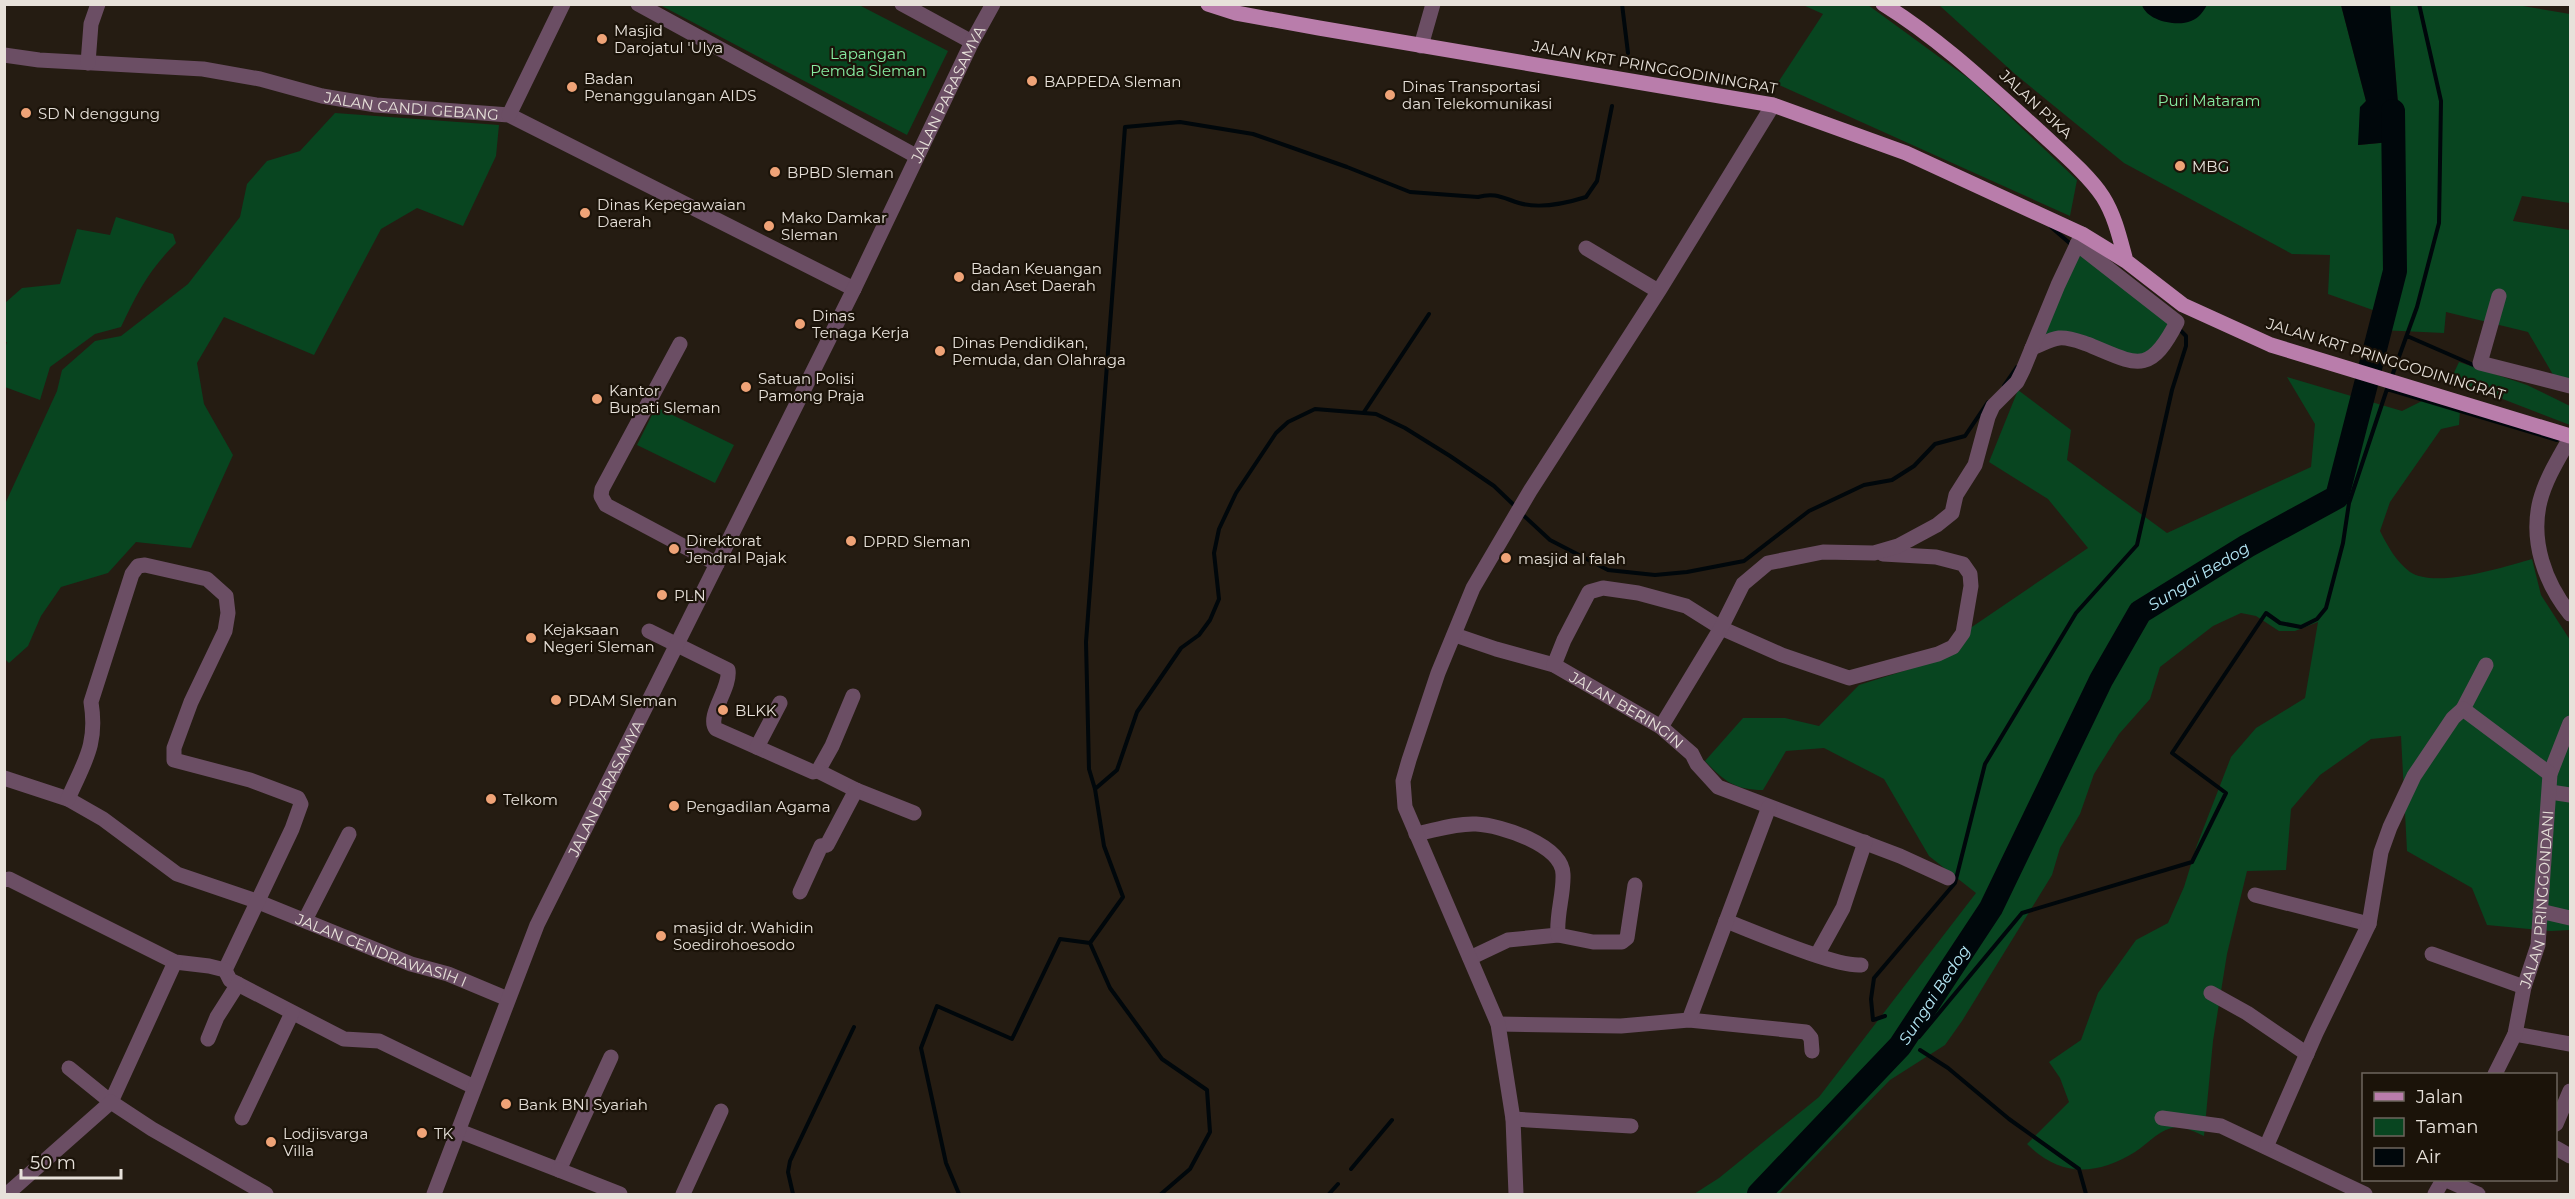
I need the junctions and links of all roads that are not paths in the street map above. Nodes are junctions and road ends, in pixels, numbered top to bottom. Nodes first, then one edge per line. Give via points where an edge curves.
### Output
1 (98, 4) edge
2 (563, 4) edge
3 (638, 4) edge
4 (902, 4) edge
5 (993, 4) edge
6 (1208, 4) edge
7 (1433, 4) edge
8 (1883, 4) edge
9 (972, 42) junction
10 (1421, 46) junction
11 (4, 55) edge
12 (88, 63) junction
13 (1773, 105) junction
14 (509, 115) junction
15 (916, 156) junction
16 (2080, 239) junction
17 (1586, 248) dead end
18 (2126, 261) junction
19 (854, 289) junction
20 (1658, 291) junction
21 (2499, 296) dead end
22 (680, 344) dead end
23 (2032, 348) junction
24 (2571, 386) edge
25 (2571, 437) edge
26 (1874, 553) junction
27 (717, 564) junction
28 (2571, 614) edge
29 (1721, 628) junction
30 (649, 631) dead end
31 (1455, 635) junction
32 (677, 645) junction
33 (2487, 664) dead end
34 (1554, 665) junction
35 (853, 696) dead end
36 (780, 703) dead end
37 (2463, 709) junction
38 (2571, 723) edge
39 (1660, 727) junction
40 (758, 747) junction
41 (818, 771) junction
42 (2550, 774) junction
43 (4, 778) edge
44 (856, 790) junction
45 (2550, 792) junction
46 (2571, 795) edge
47 (68, 800) junction
48 (1769, 807) junction
49 (914, 813) dead end
50 (349, 834) dead end
51 (1416, 834) junction
52 (1865, 842) junction
53 (1948, 878) dead end
54 (4, 880) edge
55 (1635, 885) dead end
56 (800, 892) dead end
57 (2255, 896) dead end
58 (256, 901) junction
59 (2540, 911) junction
60 (2571, 918) edge
61 (305, 920) junction
62 (1726, 921) junction
63 (2369, 924) junction
64 (1558, 935) junction
65 (1817, 954) junction
66 (2432, 954) dead end
67 (1470, 958) junction
68 (174, 962) junction
69 (1861, 965) dead end
70 (225, 970) junction
71 (238, 984) junction
72 (2524, 987) junction
73 (2211, 993) dead end
74 (508, 999) junction
75 (292, 1013) junction
76 (1689, 1020) junction
77 (1498, 1024) junction
78 (2515, 1034) junction
79 (208, 1039) dead end
80 (2571, 1044) edge
81 (1812, 1051) dead end
82 (2307, 1054) junction
83 (610, 1057) dead end
84 (69, 1068) dead end
85 (2496, 1073) edge
86 (474, 1087) junction
87 (2571, 1091) edge
88 (111, 1102) junction
89 (721, 1111) dead end
90 (242, 1118) dead end
91 (2162, 1118) dead end
92 (1513, 1119) junction
93 (2557, 1122) edge
94 (1631, 1126) dead end
95 (459, 1131) junction
96 (2266, 1147) junction
97 (2557, 1149) edge
98 (2571, 1156) edge
99 (560, 1170) junction
100 (2443, 1181) edge
101 (2449, 1181) edge
102 (7, 1194) edge
103 (266, 1194) edge
104 (434, 1194) edge
105 (620, 1194) edge
106 (683, 1194) edge
107 (1516, 1194) edge
108 (2366, 1194) edge
109 (2435, 1194) edge
110 (2478, 1194) edge

1 - 12 street via 91,24
2 - 14 street
3 - 15 street
4 - 9 street
5 - 9 street, JALAN PARASAMYA
6 - 10 main road, JALAN KRT PRINGGODININGRAT via 1236,13
7 - 10 street
8 - 18 main road, JALAN PJKA via 1920,27 1976,73 2102,194 2116,224
9 - 15 street, JALAN PARASAMYA
10 - 13 main road, JALAN KRT PRINGGODININGRAT
11 - 12 street, JALAN CANDI GEBANG
12 - 14 street, JALAN CANDI GEBANG via 203,69 376,105
13 - 16 main road, JALAN KRT PRINGGODININGRAT via 1906,153
13 - 20 street
14 - 19 street, JALAN CANDI GEBANG
15 - 19 street, JALAN PARASAMYA
16 - 18 main road, JALAN KRT PRINGGODININGRAT
16 - 23 street
16 - 23 street via 2177,322 2158,354 2149,360 2125,360 2077,340 2059,338
17 - 20 street
18 - 25 main road, JALAN KRT PRINGGODININGRAT via 2183,305 2271,345
19 - 27 street, JALAN PARASAMYA
20 - 31 street via 1530,491 1473,588
21 - 24 street via 2480,363
22 - 27 street via 601,496 606,505
23 - 26 street via 2017,382 1993,406 1975,465 1956,495 1952,513 1898,546
25 - 28 street via 2540,502 2538,543 2545,573
26 - 29 street via 1823,552 1768,563 1743,584
26 - 29 street via 1936,557 1963,564 1970,574 1971,586 1963,633 1953,647 1849,678
27 - 32 street, JALAN PARASAMYA
29 - 34 street via 1686,606 1603,588 1589,592
29 - 39 street
30 - 32 street
31 - 34 street, JALAN BERINGIN
31 - 51 street via 1438,673 1403,781 1405,807
32 - 40 street via 728,670 728,684 713,725
32 - 74 street, JALAN PARASAMYA via 537,925
33 - 37 street
34 - 39 street, JALAN BERINGIN
35 - 41 street
36 - 40 street
37 - 42 street
37 - 63 street via 2452,718 2415,776 2390,827 2381,852
38 - 42 street, JALAN PRINGGONDANI
39 - 48 street, JALAN BERINGIN via 1692,754 1718,788
40 - 41 street
41 - 44 street
42 - 45 street, JALAN PRINGGONDANI
43 - 47 street, JALAN CENDRAWASIH I
44 - 49 street
44 - 56 street via 827,845 821,846
45 - 46 street
45 - 59 street, JALAN PRINGGONDANI
47 - 58 street, JALAN CENDRAWASIH I via 103,819 177,874
47 - 58 street via 93,742 91,702 132,574 138,566 145,565 207,579 226,596 225,631 196,692 173,755 174,760 250,780 298,798 301,804 292,829
48 - 52 street, JALAN BERINGIN
48 - 62 street
50 - 61 street
51 - 64 street via 1477,824 1548,849 1557,857 1563,874
51 - 67 street
52 - 53 street, JALAN BERINGIN
52 - 65 street via 1843,908
54 - 68 street via 9,879
55 - 64 street via 1627,938 1622,942 1593,942
57 - 63 street
58 - 61 street, JALAN CENDRAWASIH I
58 - 70 street
59 - 60 street
59 - 72 street, JALAN PRINGGONDANI via 2538,945
61 - 74 street, JALAN CENDRAWASIH I
62 - 65 street
62 - 76 street
63 - 82 street
64 - 67 street via 1508,940
65 - 69 street
66 - 72 street
67 - 77 street
68 - 70 street
68 - 88 street
70 - 71 street via 230,980
71 - 75 street
71 - 79 street
72 - 78 street, JALAN PRINGGONDANI
73 - 82 street
74 - 86 street, JALAN PARASAMYA
75 - 86 street via 344,1039 380,1041
75 - 90 street
76 - 77 street via 1621,1026
76 - 81 street via 1806,1032
77 - 92 street
78 - 80 street
78 - 85 street, JALAN PRINGGONDANI
82 - 96 street
83 - 99 street
84 - 88 street
86 - 95 street, JALAN PARASAMYA
87 - 93 street
88 - 102 street
88 - 103 street
89 - 106 street
91 - 96 street via 2221,1126
92 - 94 street
92 - 107 street
95 - 99 street
95 - 104 street, JALAN PARASAMYA
96 - 108 street
97 - 98 street
99 - 105 street
100 - 109 street
101 - 110 street

